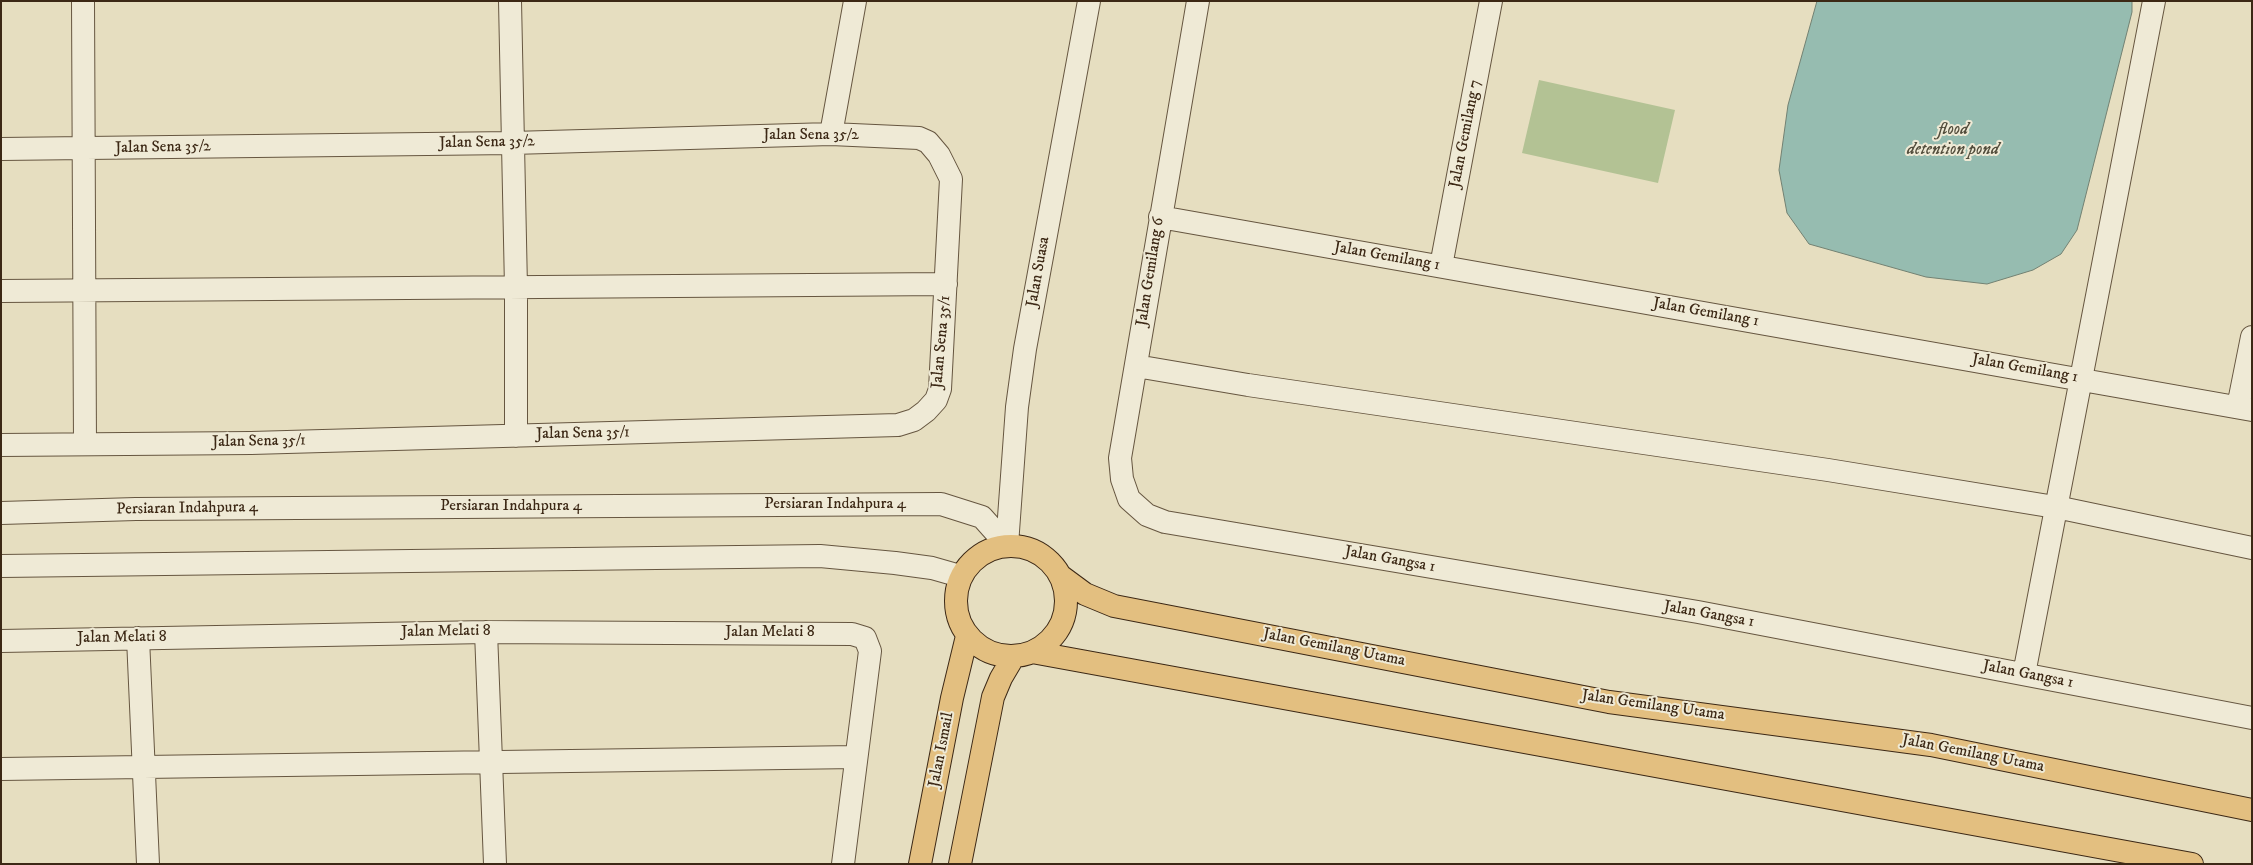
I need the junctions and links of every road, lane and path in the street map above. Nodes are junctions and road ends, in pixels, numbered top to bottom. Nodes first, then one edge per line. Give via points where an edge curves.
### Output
1 (83, 1) edge
2 (510, 1) edge
3 (855, 1) edge
4 (1089, 1) edge
5 (1198, 1) edge
6 (1491, 1) edge
7 (2154, 1) edge
8 (832, 134) junction
9 (512, 143) junction
10 (1, 149) edge
11 (85, 149) junction
12 (950, 180) joint
13 (1160, 217) junction
14 (1441, 266) junction
15 (946, 284) junction
16 (516, 288) junction
17 (85, 290) junction
18 (1, 291) edge
19 (2252, 337) edge
20 (1136, 366) junction
21 (2081, 379) junction
22 (2245, 409) edge
23 (516, 436) junction
24 (85, 444) junction
25 (1, 445) edge
26 (2056, 507) junction
27 (1, 513) edge
28 (1165, 522) joint
29 (1006, 545) junction
30 (2252, 548) edge
31 (1, 566) edge
32 (960, 576) junction
33 (1062, 577) junction
34 (486, 632) junction
35 (967, 636) junction
36 (138, 638) junction
37 (1, 642) edge
38 (1023, 654) junction
39 (2024, 674) junction
40 (2252, 718) edge
41 (856, 757) junction
42 (491, 762) junction
43 (144, 767) junction
44 (1, 769) edge
45 (2250, 808) edge
46 (148, 864) edge
47 (495, 864) edge
48 (843, 864) edge
49 (920, 864) edge
50 (960, 864) edge
51 (2192, 864) edge

1 - 11 street
2 - 9 street
3 - 8 street
4 - 29 street, Jalan Suasa via 1025,349
5 - 13 street, Jalan Gemilang 6
6 - 14 street, Jalan Gemilang 7
7 - 21 street
8 - 9 street, Jalan Sena 35/2
8 - 12 street, Jalan Sena 35/2 via 919,138 928,142 939,155
9 - 11 street, Jalan Sena 35/2
9 - 16 street
10 - 11 street, Jalan Sena 35/2
11 - 17 street
12 - 15 street, Jalan Sena 35/1
13 - 14 street, Jalan Gemilang 1
13 - 20 street, Jalan Gemilang 6
14 - 21 street, Jalan Gemilang 1
15 - 16 street
15 - 23 street, Jalan Sena 35/1 via 940,388 936,400 914,420 898,425
16 - 17 street
16 - 23 street
17 - 18 street
17 - 24 street
19 - 22 street
20 - 26 street via 1255,386 1828,470
20 - 28 street, Jalan Gemilang 6 via 1120,458 1122,479 1129,498 1147,514
21 - 22 street, Jalan Gemilang 1
21 - 26 street
23 - 24 street, Jalan Sena 35/1 via 251,443
24 - 25 street, Jalan Sena 35/1
26 - 30 street
26 - 39 street
27 - 29 street, Persiaran Indahpura 4 via 136,509 941,504 982,517
28 - 39 street, Jalan Gangsa 1 via 1698,612
29 - 32 main road via 981,553
29 - 33 main road via 1024,546 1039,552 1052,563
31 - 32 street via 820,556 917,566
32 - 35 main road via 955,592 955,607 959,622
33 - 38 main road via 1066,610 1054,635
33 - 45 main road, Jalan Gemilang Utama via 1085,594 1114,606 1609,702 1931,744
34 - 36 street, Jalan Melati 8
34 - 41 street, Jalan Melati 8 via 852,634 865,638 870,651
34 - 42 street
35 - 38 main road via 980,648 997,655
35 - 49 main road, Jalan Ismail via 952,698
36 - 37 street, Jalan Melati 8
36 - 43 street
38 - 50 main road via 1001,678 993,697
38 - 51 main road
39 - 40 street, Jalan Gangsa 1
41 - 42 street
41 - 48 street
42 - 43 street
42 - 47 street
43 - 44 street
43 - 46 street

